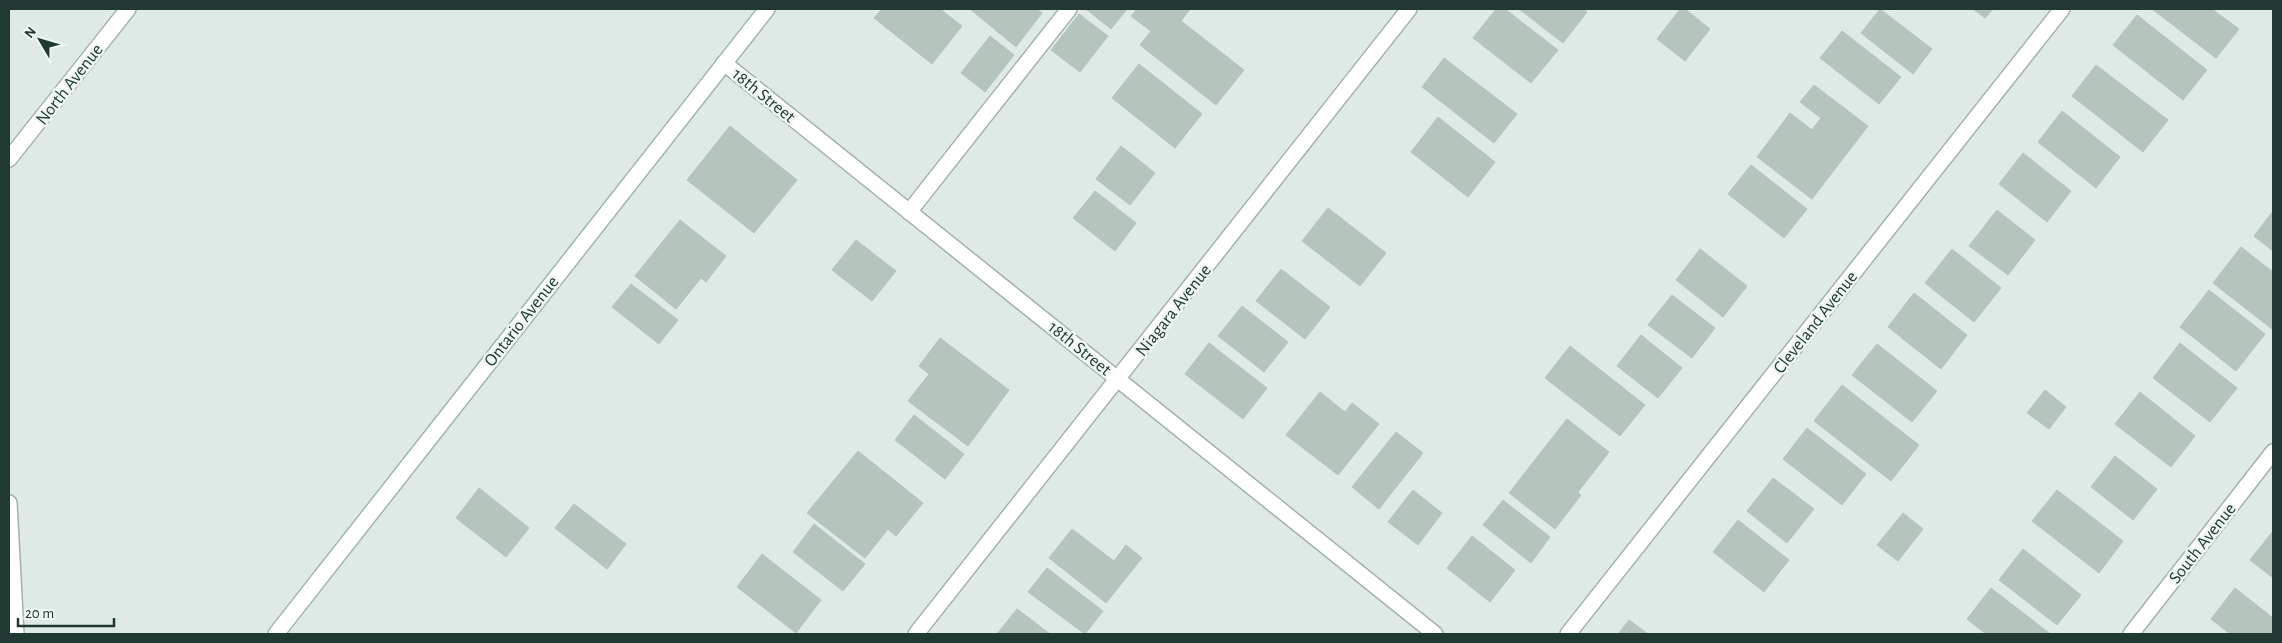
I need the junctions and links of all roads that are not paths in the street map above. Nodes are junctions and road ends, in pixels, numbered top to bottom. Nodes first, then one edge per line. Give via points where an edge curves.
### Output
1 (128, 9) edge
2 (767, 9) edge
3 (1069, 9) edge
4 (1409, 9) edge
5 (2062, 9) edge
6 (724, 63) junction
7 (9, 159) edge
8 (909, 212) junction
9 (1119, 379) junction
10 (2273, 452) edge
11 (9, 503) edge
12 (16, 634) edge
13 (276, 634) edge
14 (916, 634) edge
15 (1435, 634) edge
16 (1568, 634) edge
17 (2130, 634) edge

1 - 7 street, North Avenue
2 - 6 street, Ontario Avenue
3 - 8 street
4 - 9 street, Niagara Avenue
5 - 16 street, Cleveland Avenue
6 - 8 street, 18th Street
6 - 13 street, Ontario Avenue
8 - 9 street, 18th Street
9 - 14 street, Niagara Avenue
9 - 15 street, 18th Street
10 - 17 street, South Avenue
11 - 12 street

